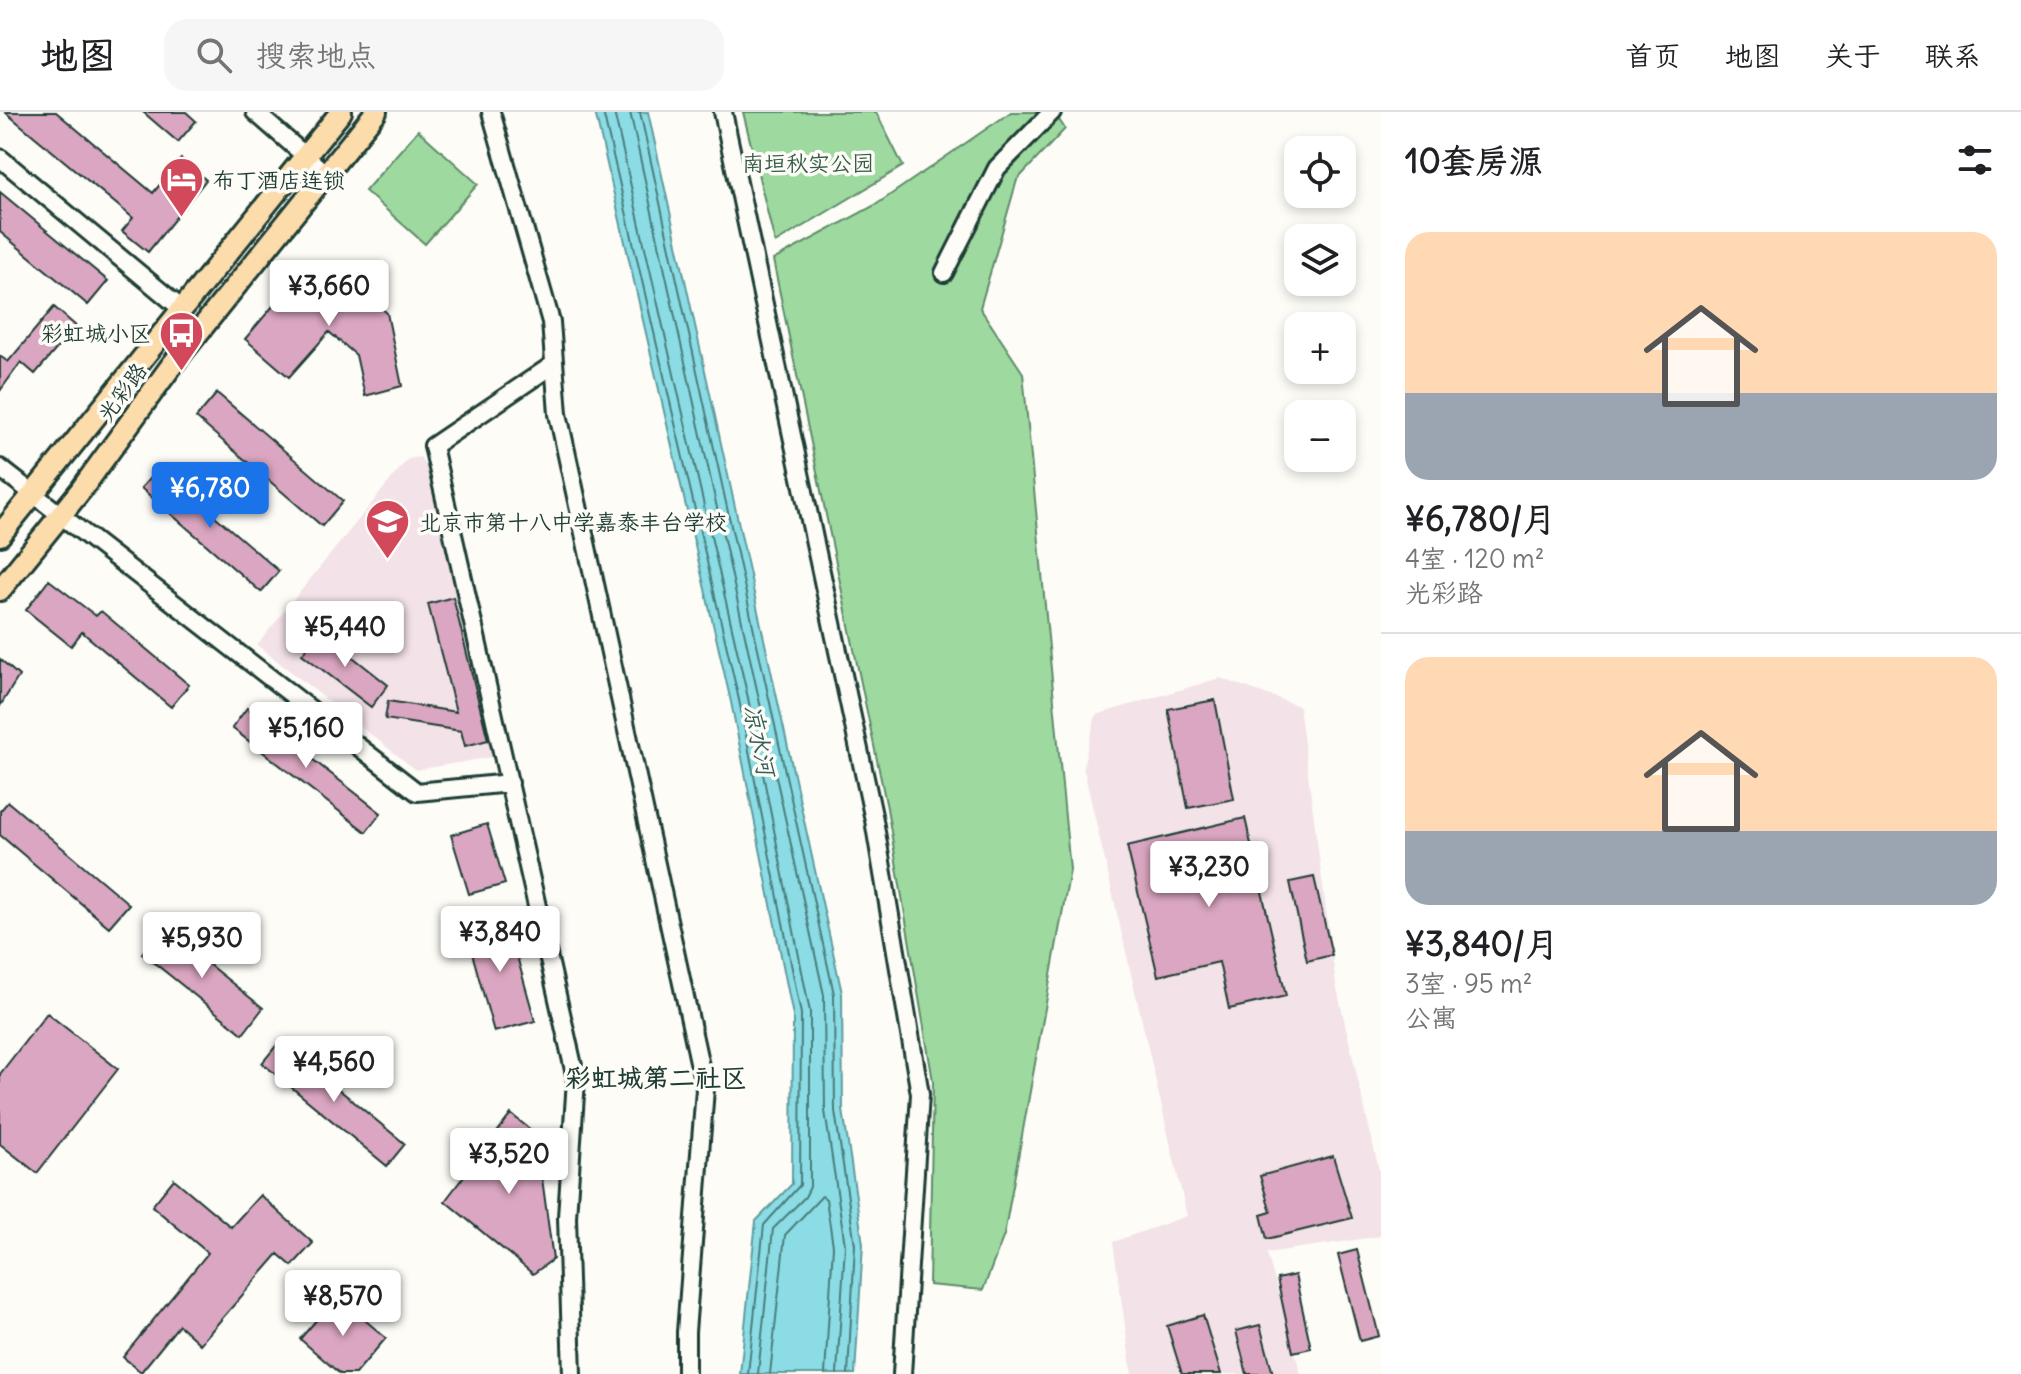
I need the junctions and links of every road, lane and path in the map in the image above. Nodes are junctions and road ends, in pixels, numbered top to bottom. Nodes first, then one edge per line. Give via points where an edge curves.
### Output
1 (255, 112) edge
2 (341, 112) edge
3 (376, 112) edge
4 (491, 112) edge
5 (723, 112) edge
6 (1052, 112) edge
7 (307, 157) junction
8 (0, 158) edge
9 (327, 175) junction
10 (944, 273) dead end
11 (183, 310) junction
12 (554, 364) junction
13 (0, 468) edge
14 (34, 494) junction
15 (61, 516) junction
16 (0, 535) edge
17 (0, 590) edge
18 (510, 783) junction
19 (572, 1374) edge
20 (686, 1374) edge
21 (902, 1374) edge

1 - 7 street
2 - 7 main road, 光彩路
3 - 9 main road, 光彩路
4 - 12 street via 551,322
5 - 21 street via 874,820 920,1094
6 - 10 street via 997,168
7 - 9 street
7 - 11 main road, 光彩路
8 - 11 street
9 - 15 main road, 光彩路 via 172,365
11 - 14 main road, 光彩路
12 - 18 street via 433,446
12 - 20 street via 558,414 705,1089
13 - 14 street
14 - 15 street
14 - 16 main road, 光彩路
15 - 17 main road, 光彩路
15 - 18 street via 417,792
18 - 19 street via 576,1079 567,1217

